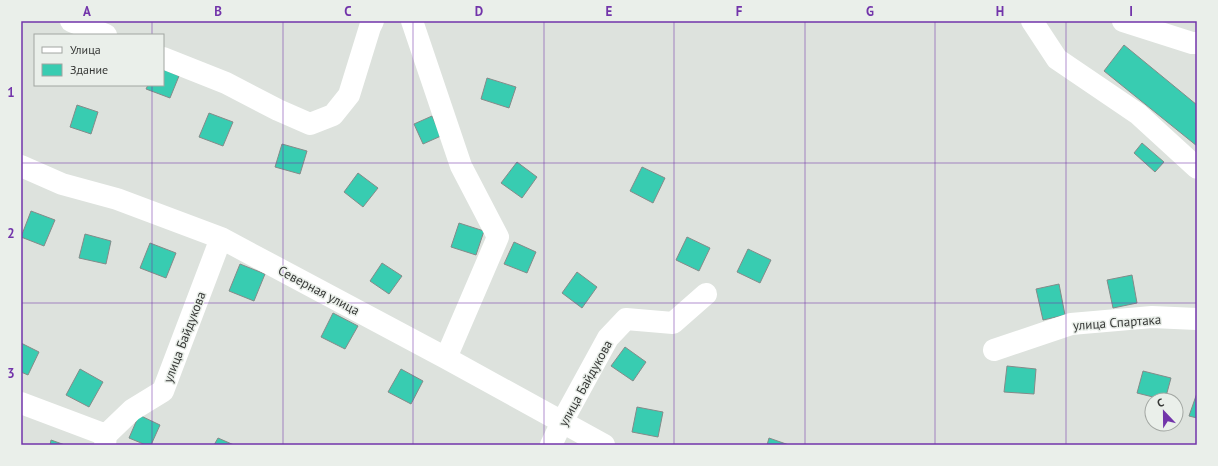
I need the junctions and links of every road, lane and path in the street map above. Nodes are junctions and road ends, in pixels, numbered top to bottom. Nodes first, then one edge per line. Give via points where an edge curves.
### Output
1 (71, 21) edge
2 (373, 21) edge
3 (412, 21) edge
4 (1032, 21) edge
5 (1123, 21) edge
6 (104, 34) edge
7 (1197, 43) edge
8 (164, 58) edge
9 (21, 166) edge
10 (1197, 168) edge
11 (221, 238) junction
12 (706, 294) dead end
13 (1197, 319) edge
14 (994, 350) dead end
15 (446, 358) junction
16 (21, 403) edge
17 (562, 422) junction
18 (106, 440) edge
19 (551, 445) edge
20 (604, 445) edge

1 - 6 street
2 - 8 street via 349,94 333,115 310,124 226,83
3 - 15 street via 461,166 498,237
4 - 10 street via 1057,59 1138,114
5 - 7 street
9 - 11 street, Северная улица via 62,184 117,199
11 - 15 street, Северная улица
11 - 18 street, улица Байдукова via 163,391 132,410
12 - 17 street, улица Байдукова via 673,322 626,319 608,338
13 - 14 street, улица Спартака via 1152,317 1070,324
15 - 17 street, Северная улица
16 - 18 street, улица Байдукова
17 - 19 street, улица Байдукова
17 - 20 street, Северная улица

